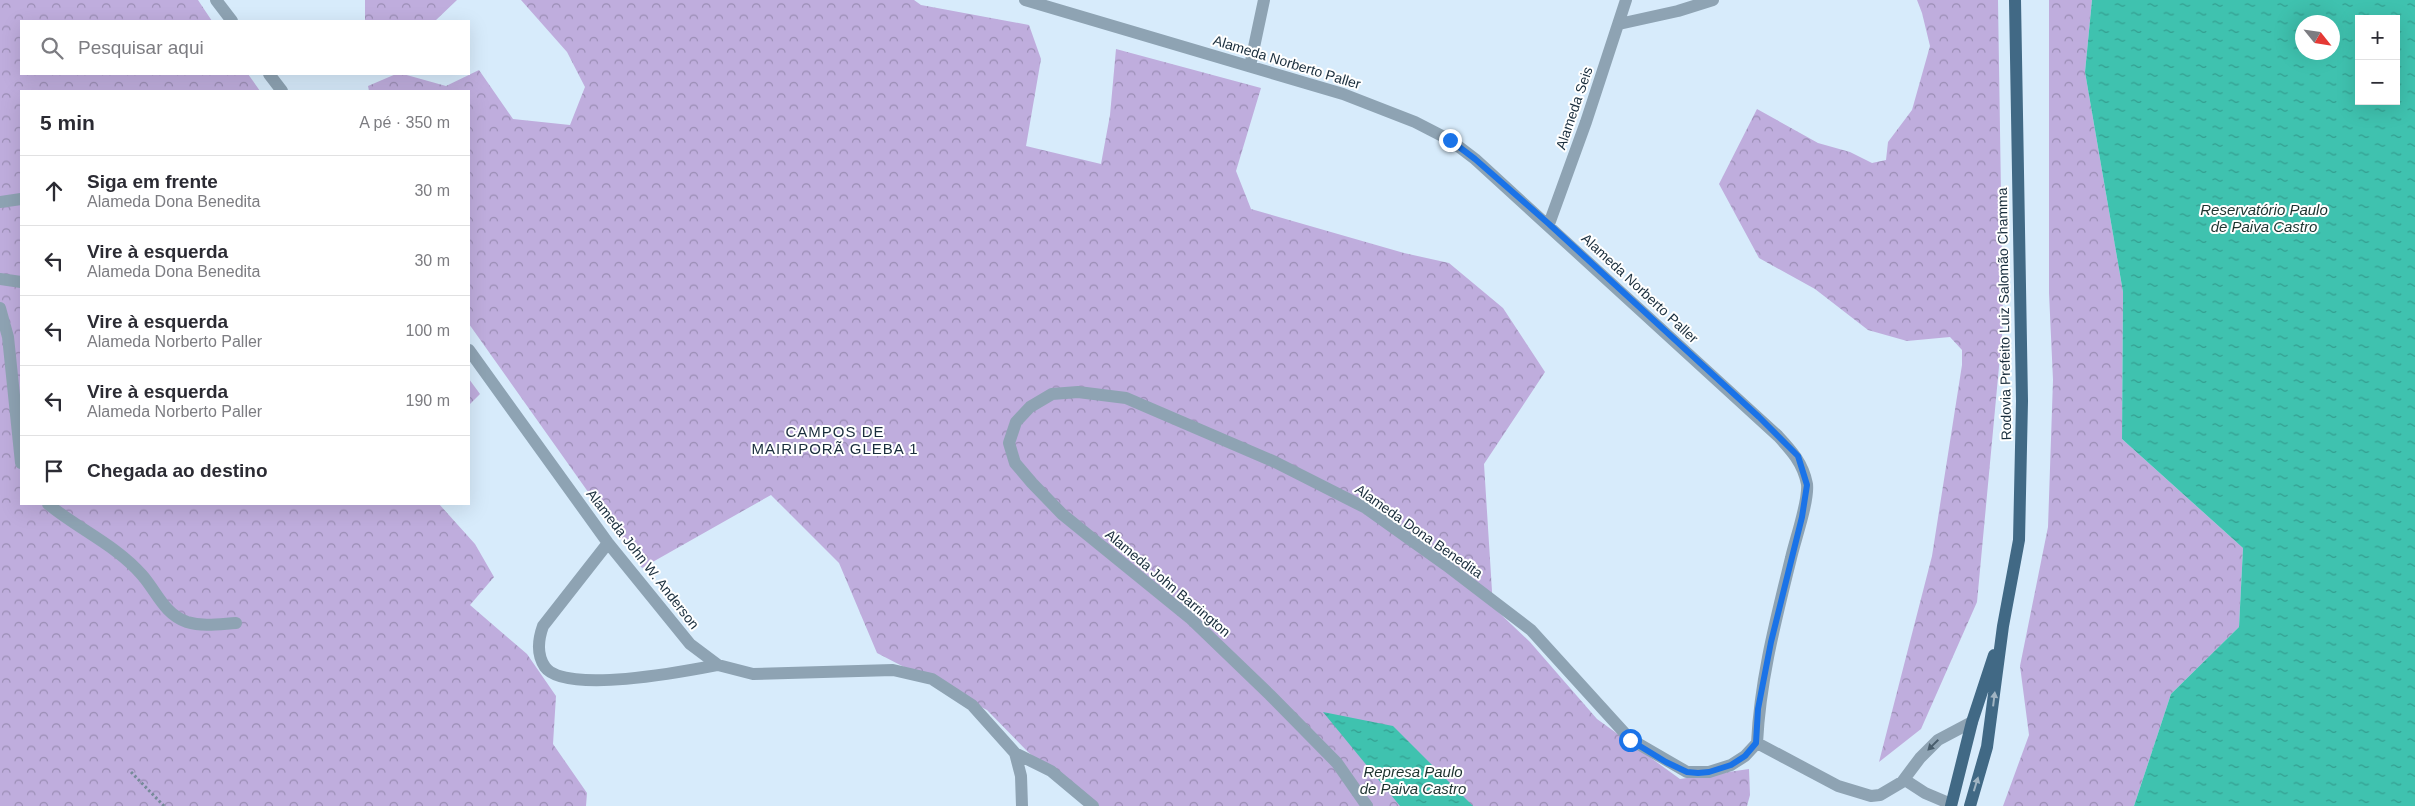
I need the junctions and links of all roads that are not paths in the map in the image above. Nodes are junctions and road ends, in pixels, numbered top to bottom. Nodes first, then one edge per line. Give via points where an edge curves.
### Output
1 (216, 0) edge
2 (1025, 0) edge
3 (1264, 0) edge
4 (1626, 0) edge
5 (1713, 0) edge
6 (2015, 0) edge
7 (231, 20) edge
8 (1619, 24) junction
9 (1250, 66) junction
10 (270, 75) edge
11 (281, 90) edge
12 (20, 200) edge
13 (0, 202) edge
14 (1549, 224) junction
15 (0, 280) edge
16 (20, 282) edge
17 (0, 308) edge
18 (470, 351) edge
19 (1016, 422) joint
20 (20, 453) edge
21 (49, 505) edge
22 (608, 543) junction
23 (236, 623) dead end
24 (2003, 626) junction
25 (718, 665) junction
26 (1972, 722) junction
27 (1756, 743) junction
28 (1014, 753) junction
29 (1905, 780) junction
30 (1951, 805) edge
31 (1022, 806) edge
32 (1093, 806) edge
33 (1367, 806) edge
34 (1970, 806) edge

1 - 7 street
2 - 9 street, Alameda Norberto Paller
3 - 9 street
4 - 8 street, Alameda Seis
5 - 8 street
6 - 24 main road, Rodovia Prefeito Luiz Salomão Chamma via 2022,401 2019,540
8 - 14 street, Alameda Seis
9 - 14 street, Alameda Norberto Paller via 1390,110 1450,140
10 - 11 street
12 - 13 street
14 - 27 street, Alameda Norberto Paller via 1798,456 1807,485 1771,642 1758,709
15 - 16 street
17 - 20 street via 8,338
18 - 22 street, Alameda John W. Anderson
19 - 27 street, Alameda Dona Benedita via 1030,407 1052,394 1078,392 1126,398 1275,462 1366,508 1531,630 1630,740 1666,762 1687,772 1709,772 1731,765
19 - 33 street, Alameda John Barrington via 1010,443 1015,463 1032,483 1062,514 1190,618 1244,670 1337,763
21 - 23 street via 121,555 143,576 167,609 186,621 204,625
22 - 25 street, Alameda John W. Anderson via 690,644
22 - 25 street via 542,626 538,642 546,668 570,678 616,679 656,677
24 - 26 main road, Rodovia Prefeito Luiz Salomão Chamma
34 -> 24 main road, Rodovia Prefeito Luiz Salomão Chamma via 1987,747
25 - 28 street, Alameda John W. Anderson via 753,674 893,670 932,679 972,705
26 -> 29 street via 1938,740
26 - 30 main road, Rodovia Prefeito Luiz Salomão Chamma
27 - 29 street via 1838,786 1862,794 1880,795
28 - 31 street, Alameda John W. Anderson via 1021,776
28 - 32 street via 1051,771
29 - 30 street

